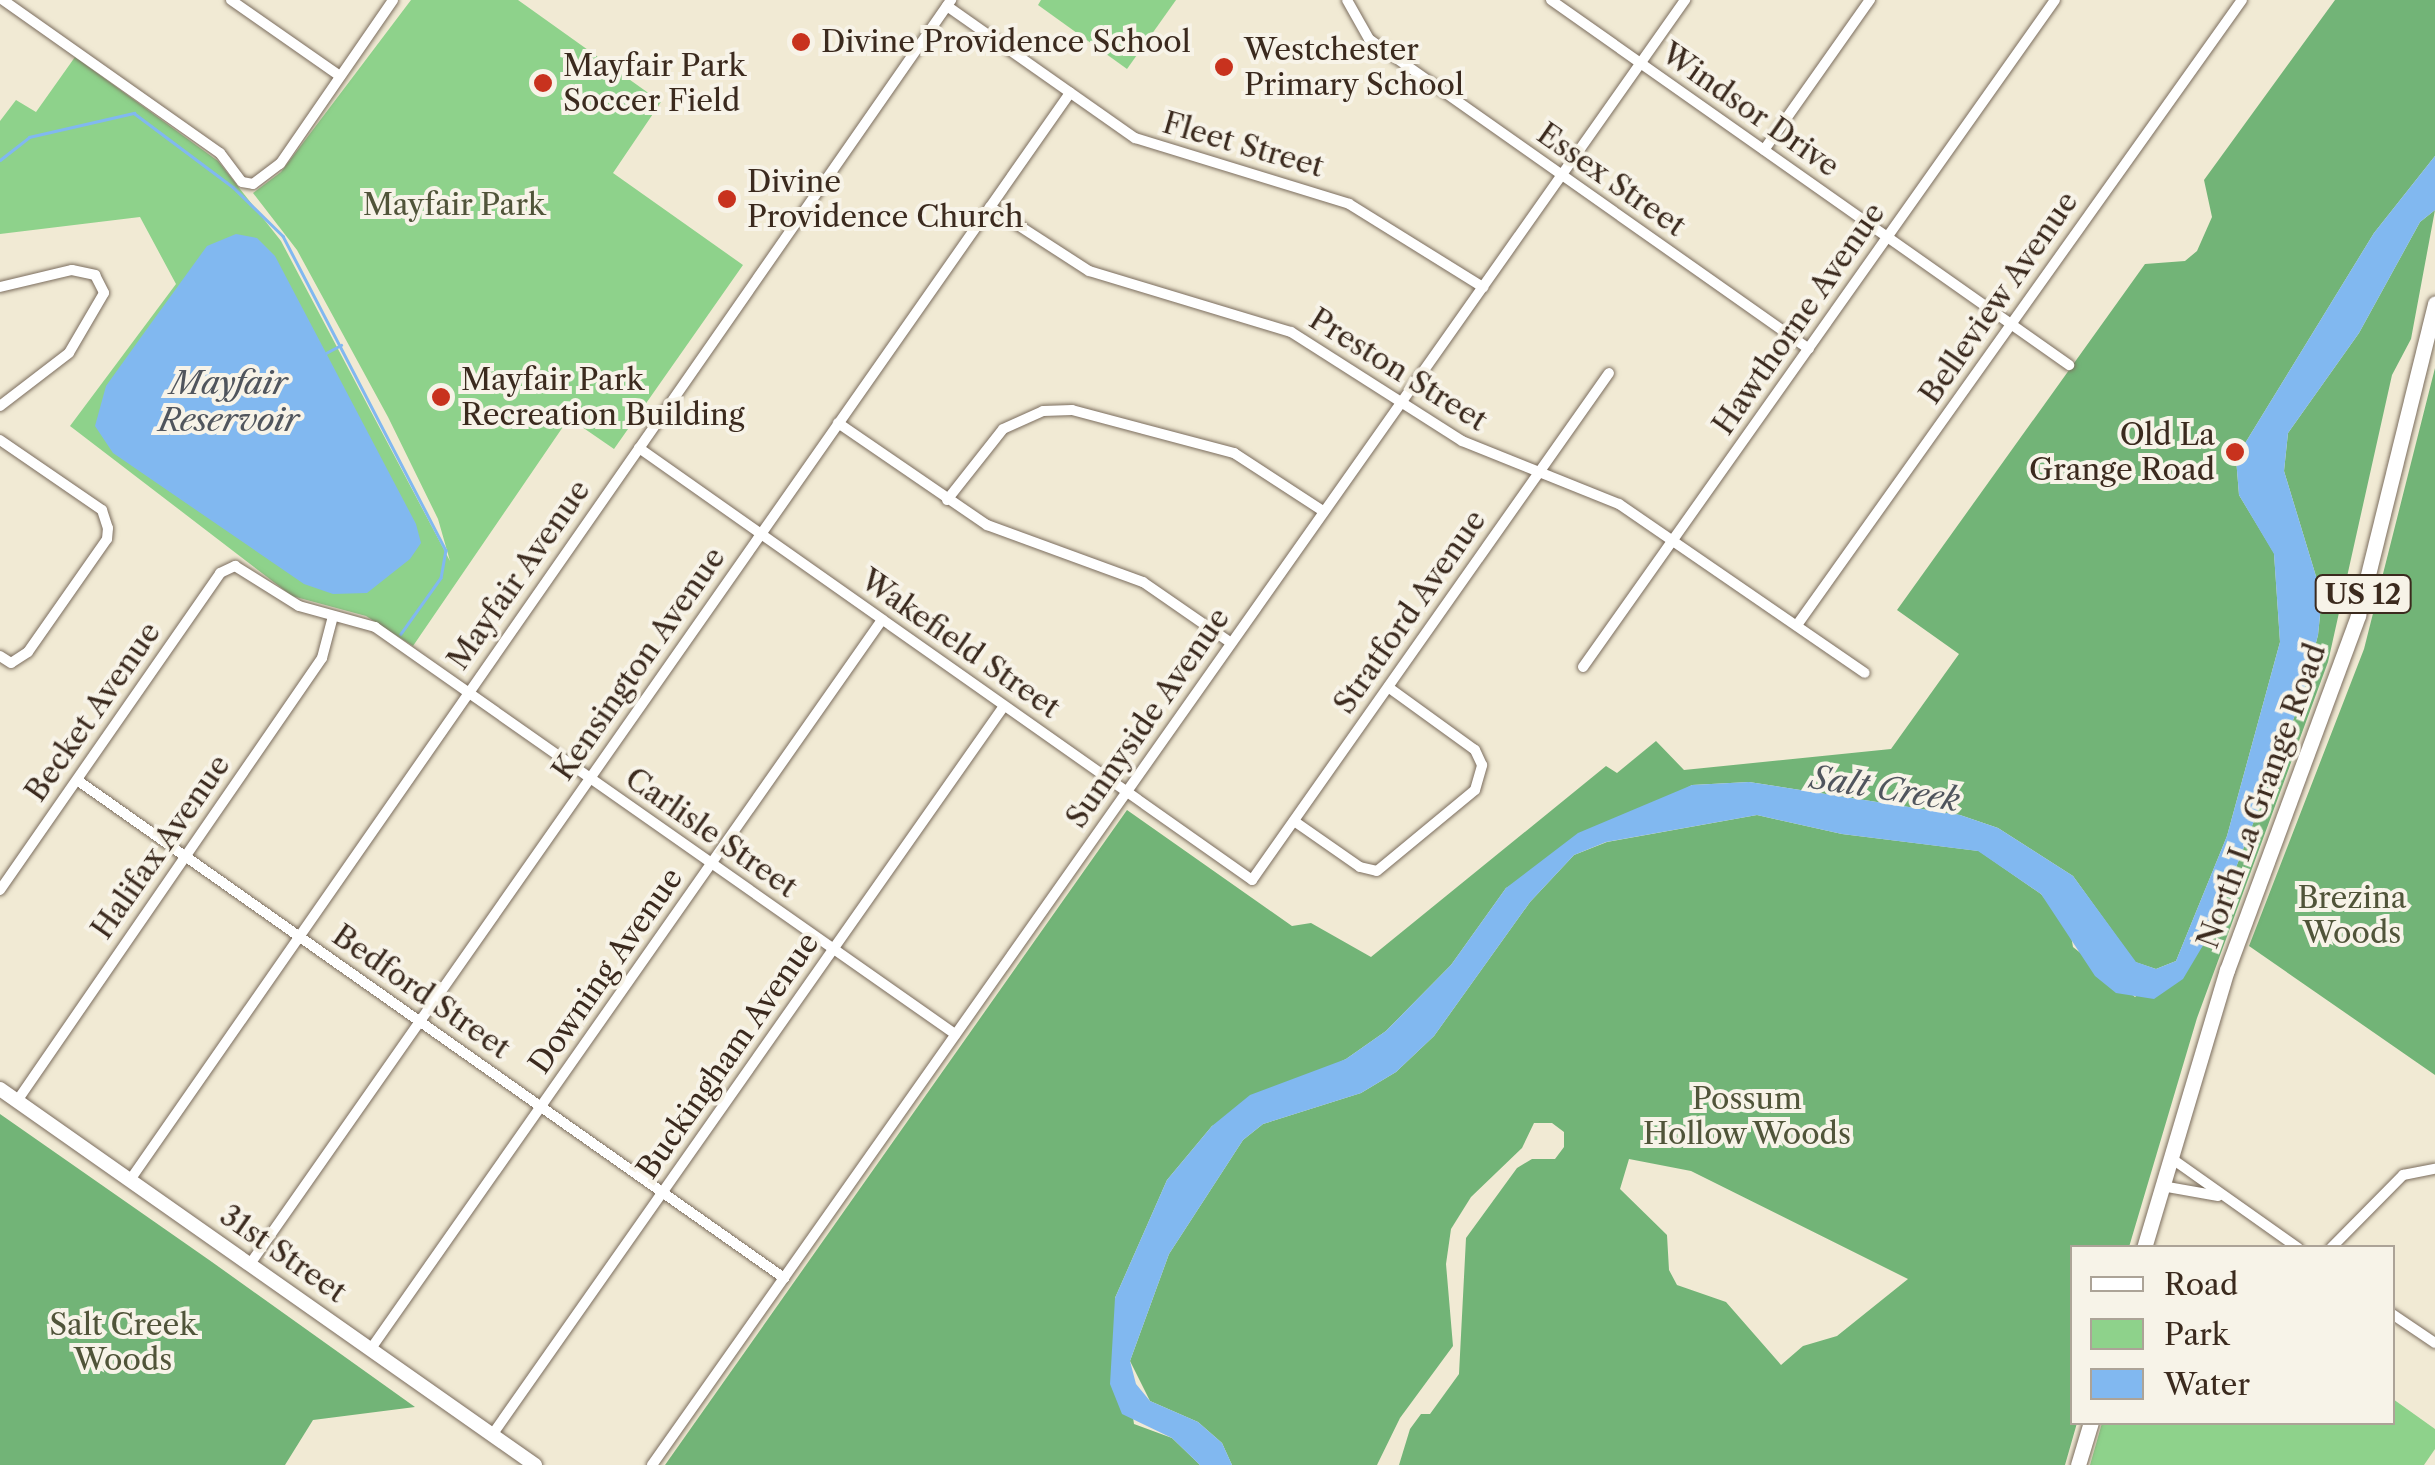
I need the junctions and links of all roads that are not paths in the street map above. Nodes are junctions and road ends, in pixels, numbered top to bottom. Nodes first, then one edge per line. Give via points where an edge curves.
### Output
1 (3, 0) edge
2 (231, 0) edge
3 (393, 0) edge
4 (1347, 0) edge
5 (1551, 0) edge
6 (1685, 0) edge
7 (1870, 0) edge
8 (2055, 0) edge
9 (2242, 0) edge
10 (949, 3) edge
11 (1641, 64) junction
12 (340, 76) junction
13 (1070, 93) junction
14 (1764, 150) junction
15 (1564, 177) junction
16 (990, 207) junction
17 (1887, 237) junction
18 (0, 287) edge
19 (1482, 287) junction
20 (2435, 303) edge
21 (2011, 324) junction
22 (1809, 349) junction
23 (2068, 365) dead end
24 (1609, 373) dead end
25 (1400, 402) junction
26 (0, 406) edge
27 (838, 424) junction
28 (0, 440) edge
29 (638, 448) junction
30 (1540, 471) junction
31 (948, 500) junction
32 (1323, 510) junction
33 (760, 534) junction
34 (1674, 539) junction
35 (230, 565) joint
36 (333, 616) junction
37 (882, 620) junction
38 (1797, 625) junction
39 (1231, 643) junction
40 (0, 656) edge
41 (1582, 668) dead end
42 (1864, 673) dead end
43 (1388, 687) junction
44 (468, 692) junction
45 (1004, 706) junction
46 (589, 778) junction
47 (77, 780) junction
48 (1128, 792) junction
49 (1294, 821) junction
50 (184, 856) junction
51 (711, 864) junction
52 (1252, 880) joint
53 (0, 890) edge
54 (297, 935) junction
55 (834, 948) junction
56 (420, 1022) junction
57 (955, 1034) junction
58 (0, 1089) edge
59 (17, 1100) junction
60 (542, 1108) junction
61 (2171, 1158) junction
62 (2435, 1170) edge
63 (130, 1180) junction
64 (2162, 1186) junction
65 (663, 1193) junction
66 (2218, 1196) junction
67 (2145, 1245) edge
68 (2293, 1245) edge
69 (2334, 1245) edge
70 (250, 1264) junction
71 (784, 1278) junction
72 (2395, 1316) edge
73 (2435, 1343) edge
74 (370, 1350) junction
75 (2090, 1425) edge
76 (492, 1435) junction
77 (535, 1465) edge
78 (652, 1465) edge
79 (2078, 1465) edge

1 - 12 street via 220,153 242,182 258,182 274,170
2 - 12 street
3 - 12 street
4 - 15 street, Essex Street via 1360,30 1385,51
5 - 11 street, Windsor Drive
6 - 11 street, Sunnyside Avenue
7 - 14 street
8 - 17 street, Hawthorne Avenue
9 - 21 street, Belleview Avenue
10 - 13 street, Fleet Street
10 - 29 street, Mayfair Avenue
11 - 14 street, Windsor Drive
11 - 15 street, Sunnyside Avenue
13 - 16 street, Kensington Avenue
13 - 19 street, Fleet Street via 1161,149 1372,214
14 - 17 street, Windsor Drive
15 - 19 street, Sunnyside Avenue
15 - 22 street, Essex Street
16 - 25 street, Preston Street via 1088,271 1308,340
16 - 27 street, Kensington Avenue
17 - 21 street, Windsor Drive
17 - 22 street, Hawthorne Avenue
18 - 26 street via 72,270 95,275 104,293 69,353
19 - 25 street, Sunnyside Avenue
20 - 61 main road, North La Grange Road / US 12 via 2358,615 2228,970
21 - 23 street, Windsor Drive
21 - 38 street, Belleview Avenue
22 - 34 street, Hawthorne Avenue
24 - 30 street, Stratford Avenue
25 - 30 street, Preston Street via 1462,441
25 - 32 street, Sunnyside Avenue
27 - 31 street
27 - 33 street, Kensington Avenue
28 - 40 street via 102,510 108,528 107,539 28,652 11,663
29 - 33 street, Wakefield Street
29 - 44 street, Mayfair Avenue
30 - 34 street, Preston Street via 1602,495
30 - 43 street, Stratford Avenue
31 - 32 street via 1003,429 1043,410 1072,410 1234,452
31 - 39 street via 1023,543 1143,582
32 - 39 street, Sunnyside Avenue
33 - 37 street, Wakefield Street
33 - 46 street, Kensington Avenue
34 - 38 street, Preston Street
34 - 41 street, Hawthorne Avenue
35 - 36 street, Carlisle Street via 289,601
35 - 47 street, Becket Avenue
36 - 44 street, Carlisle Street via 375,626
36 - 50 street, Halifax Avenue via 322,658
37 - 45 street, Wakefield Street
37 - 51 street, Downing Avenue
38 - 42 street, Preston Street
39 - 48 street, Sunnyside Avenue
43 - 49 street, Stratford Avenue
43 - 49 street via 1474,750 1482,765 1475,790 1377,871 1360,867
44 - 46 street, Carlisle Street
44 - 54 street, Mayfair Avenue
45 - 48 street, Wakefield Street
45 - 55 street, Buckingham Avenue
46 - 51 street, Carlisle Street
46 - 56 street, Kensington Avenue
47 - 50 street, Bedford Street
47 - 53 street, Becket Avenue
48 - 52 street, Wakefield Street
48 - 57 street, Sunnyside Avenue
49 - 52 street, Stratford Avenue
50 - 54 street, Bedford Street
50 - 59 street, Halifax Avenue
51 - 55 street, Carlisle Street
51 - 60 street, Downing Avenue
54 - 56 street, Bedford Street
54 - 63 street, Mayfair Avenue
55 - 57 street, Carlisle Street
55 - 65 street, Buckingham Avenue
56 - 60 street, Bedford Street
56 - 70 street, Kensington Avenue
57 - 71 street, Sunnyside Avenue
58 - 59 main road, 31st Street
59 - 63 main road, 31st Street
60 - 65 street, Bedford Street
60 - 74 street, Downing Avenue
61 - 64 main road, North La Grange Road / US 12
61 - 66 street
62 - 69 street via 2403,1176
63 - 70 main road, 31st Street
64 - 66 street
64 - 67 main road, North La Grange Road / US 12
65 - 71 street, Bedford Street
65 - 76 street, Buckingham Avenue
66 - 68 street
70 - 74 main road, 31st Street
71 - 78 street, Sunnyside Avenue
72 - 73 street
74 - 76 main road, 31st Street
75 - 79 main road
76 - 77 main road, 31st Street

